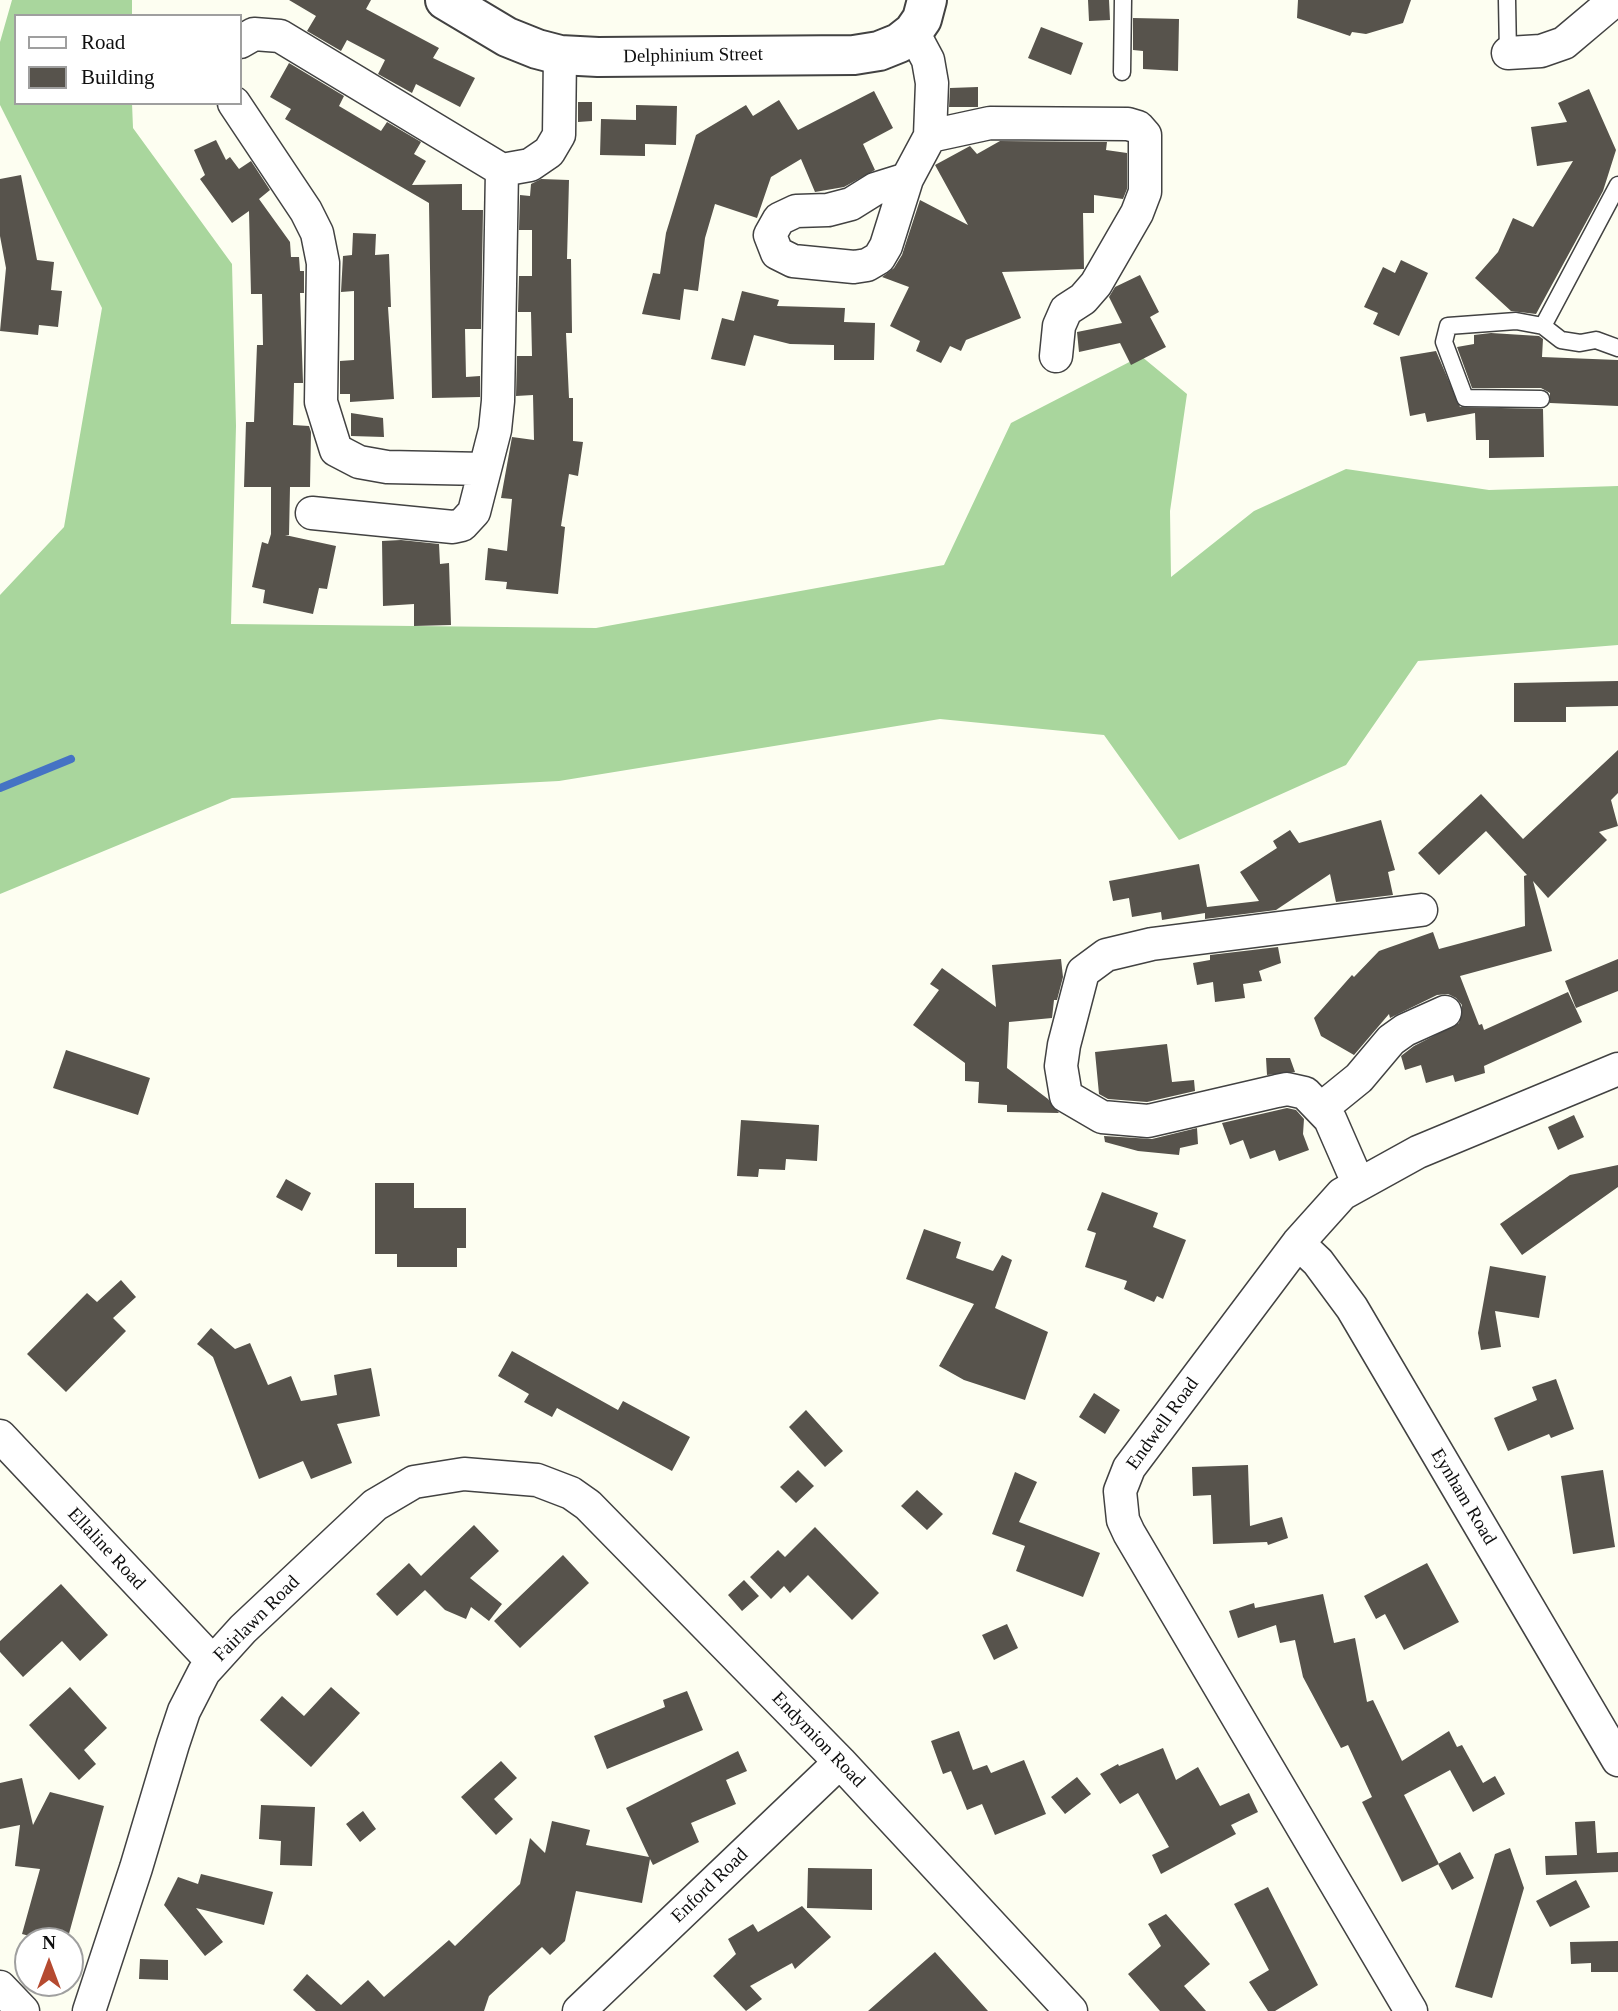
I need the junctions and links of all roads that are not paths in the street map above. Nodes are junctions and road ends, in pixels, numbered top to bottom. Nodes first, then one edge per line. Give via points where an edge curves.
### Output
1 (446, 0) edge
2 (1123, 0) edge
3 (1507, 0) edge
4 (1614, 5) edge
5 (920, 16) edge
6 (242, 41) edge
7 (1508, 53) joint
8 (560, 55) junction
9 (1122, 72) dead end
10 (235, 105) edge
11 (930, 136) junction
12 (502, 170) junction
13 (907, 179) dead end
14 (1618, 186) edge
15 (1543, 326) junction
16 (1618, 348) edge
17 (1056, 356) dead end
18 (1541, 399) dead end
19 (485, 469) junction
20 (312, 513) dead end
21 (1422, 910) dead end
22 (1445, 1012) dead end
23 (1618, 1069) edge
24 (1322, 1108) junction
25 (1358, 1183) junction
26 (1298, 1243) junction
27 (0, 1436) edge
28 (552, 1484) joint
29 (212, 1661) junction
30 (1618, 1760) edge
31 (840, 1762) junction
32 (0, 1987) edge
33 (23, 2011) edge
34 (89, 2011) edge
35 (579, 2011) edge
36 (1071, 2011) edge
37 (1411, 2011) edge

1 - 8 street, Delphinium Street via 507,37
2 - 9 lane
3 - 7 lane
4 - 7 street via 1564,43 1541,51
5 - 8 street, Delphinium Street via 899,43 854,55
5 - 11 street via 932,83
6 - 12 street via 254,34 280,36
8 - 12 street via 559,135 549,152 530,166
10 - 19 street via 317,233 323,263 321,402 336,450 359,462 387,467
11 - 13 street
11 - 17 street via 990,123 1128,124 1145,135 1144,192 1137,213 1096,284 1066,310
12 - 19 street via 498,401
14 - 15 lane
15 - 16 lane via 1561,340 1580,344 1596,340
15 - 18 lane via 1516,321 1448,326 1444,342 1465,398
19 - 20 street via 474,512 462,525
21 - 24 street via 1152,944 1106,955 1083,972 1061,1066 1066,1096 1089,1111 1102,1117 1149,1121 1287,1089 1305,1093
22 - 24 street via 1391,1040 1359,1079
23 - 25 street, Endwell Road via 1418,1152
24 - 25 street
25 - 26 street, Endwell Road via 1323,1211
26 - 30 street, Eynham Road via 1352,1308
26 - 37 street, Endwell Road via 1129,1468 1122,1480 1120,1505 1129,1533
27 - 29 street, Ellaline Road
28 - 29 street, Fairlawn Road via 516,1476 464,1474 414,1482 394,1491
28 - 31 street, Endymion Road via 606,1521
29 - 34 street, Fairlawn Road via 184,1711
31 - 35 street, Enford Road
31 - 36 street, Endymion Road
32 - 33 street

